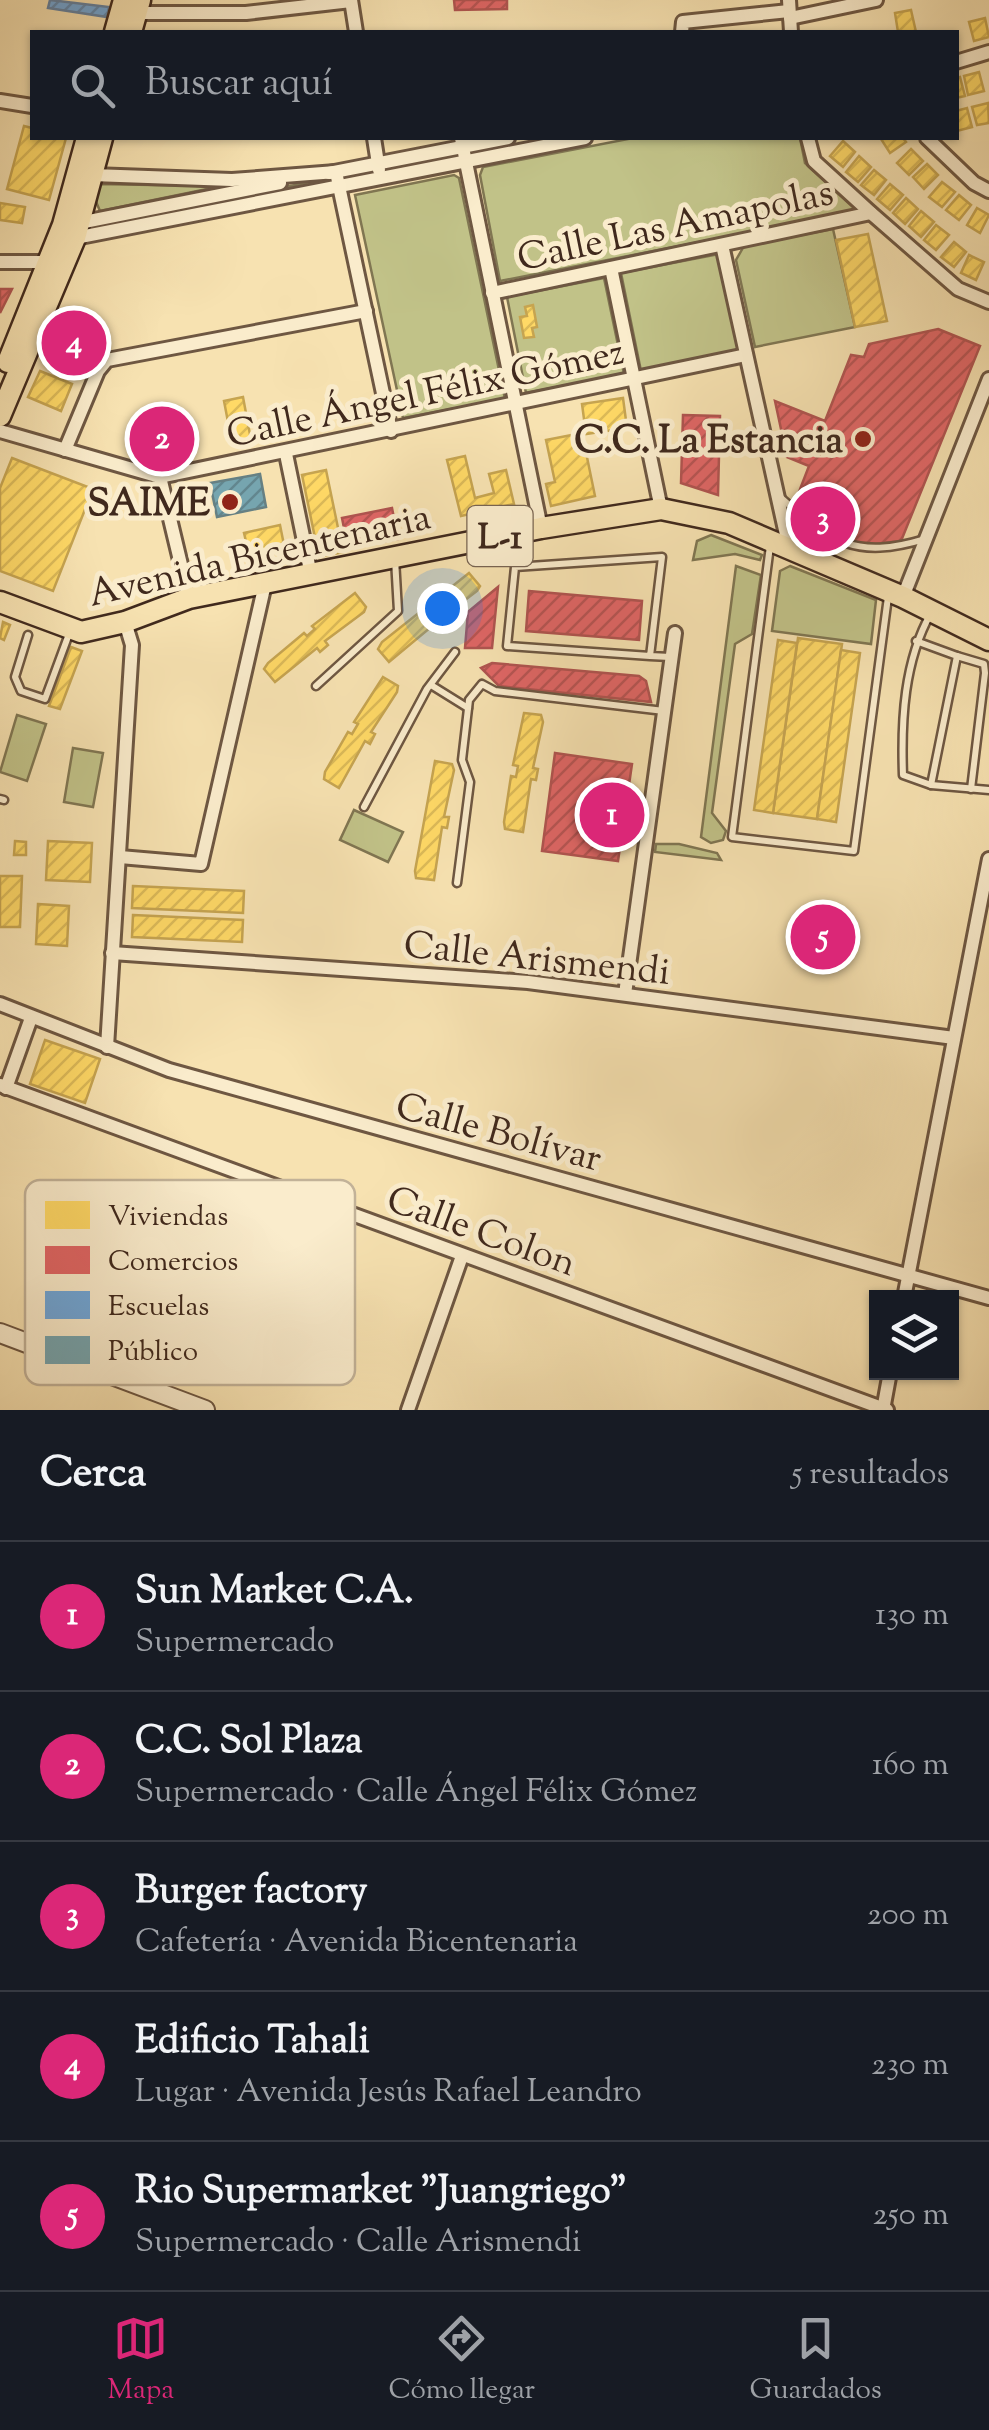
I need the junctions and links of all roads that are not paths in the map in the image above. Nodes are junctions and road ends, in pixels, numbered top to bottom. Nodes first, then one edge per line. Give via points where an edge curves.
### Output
1 (876, 0) edge
2 (351, 1) edge
3 (133, 11) edge
4 (790, 15) edge
5 (117, 30) edge
6 (356, 30) edge
7 (682, 30) edge
8 (989, 52) edge
9 (959, 61) edge
10 (0, 102) edge
11 (30, 106) edge
12 (87, 140) edge
13 (101, 140) edge
14 (374, 140) edge
15 (499, 140) edge
16 (560, 140) edge
17 (809, 140) edge
18 (929, 140) edge
19 (463, 148) edge
20 (379, 170) junction
21 (92, 176) junction
22 (338, 179) junction
23 (989, 191) edge
24 (871, 214) junction
25 (69, 232) junction
26 (722, 244) junction
27 (0, 262) edge
28 (49, 262) junction
29 (611, 268) junction
30 (492, 292) junction
31 (989, 302) edge
32 (366, 310) junction
33 (746, 355) junction
34 (989, 378) edge
35 (633, 379) junction
36 (0, 381) edge
37 (515, 404) junction
38 (0, 416) edge
39 (391, 430) junction
40 (0, 431) edge
41 (65, 450) junction
42 (286, 454) junction
43 (160, 477) junction
44 (777, 494) junction
45 (661, 510) junction
46 (541, 528) junction
47 (926, 539) junction
48 (780, 545) junction
49 (395, 558) junction
50 (311, 576) junction
51 (266, 584) junction
52 (896, 594) junction
53 (189, 598) junction
54 (0, 602) edge
55 (932, 612) junction
56 (125, 622) junction
57 (71, 628) junction
58 (675, 632) dead end
59 (28, 635) dead end
60 (989, 640) edge
61 (916, 641) junction
62 (455, 652) dead end
63 (650, 656) junction
64 (958, 656) junction
65 (672, 657) junction
66 (431, 685) junction
67 (316, 686) dead end
68 (468, 708) junction
69 (664, 710) junction
70 (932, 785) junction
71 (971, 788) junction
72 (989, 790) edge
73 (364, 806) dead end
74 (120, 857) junction
75 (989, 859) edge
76 (457, 883) dead end
77 (112, 953) junction
78 (625, 994) junction
79 (0, 1004) edge
80 (107, 1014) junction
81 (32, 1018) junction
82 (75, 1035) junction
83 (954, 1038) junction
84 (107, 1047) junction
85 (3, 1087) edge
86 (263, 1180) edge
87 (355, 1215) edge
88 (462, 1256) junction
89 (908, 1274) junction
90 (905, 1290) edge
91 (989, 1298) edge
92 (0, 1333) edge
93 (25, 1342) edge
94 (889, 1380) edge
95 (138, 1385) edge
96 (205, 1410) edge
97 (408, 1410) edge
98 (885, 1410) edge

1 - 4 street
2 - 3 street via 246,13
2 - 6 street
3 - 5 main road
4 - 7 street via 683,22
8 - 9 street
10 - 11 street
12 - 25 main road
13 - 21 main road
14 - 20 street
15 - 19 street
16 - 19 street
17 - 24 street via 814,161
18 - 23 street
19 - 20 street
19 - 30 street
20 - 22 street
21 - 22 street
21 - 25 main road
22 - 25 street
22 - 32 street
24 - 26 street, Calle Las Amapolas
24 - 31 street via 958,289
25 - 28 main road
25 - 38 main road
26 - 29 street, Calle Las Amapolas
26 - 33 street
27 - 28 street
28 - 36 main road
29 - 30 street, Calle Las Amapolas
29 - 35 street
30 - 37 street
32 - 39 street
32 - 41 street via 107,360
33 - 35 street, Calle Ángel Félix Gómez
33 - 44 street
34 - 47 street
35 - 37 street, Calle Ángel Félix Gómez
35 - 45 street
37 - 39 street, Calle Ángel Félix Gómez
37 - 46 street
39 - 42 street, Calle Ángel Félix Gómez
40 - 41 street, Calle Ángel Félix Gómez
41 - 43 street, Calle Ángel Félix Gómez
42 - 43 street, Calle Ángel Félix Gómez
42 - 50 street
43 - 53 street
44 - 47 lane via 814,528 851,546
44 - 48 street
45 - 46 main road, Avenida Bicentenaria / L-1
45 - 48 main road, Avenida Bicentenaria / L-1 via 729,523
46 - 49 main road, Avenida Bicentenaria / L-1
47 - 52 street
48 - 52 main road, Avenida Bicentenaria / L-1
48 - 52 lane via 732,837 854,851
49 - 50 main road, Avenida Bicentenaria / L-1
49 - 67 lane via 398,611
50 - 51 main road, Avenida Bicentenaria / L-1
51 - 53 main road, Avenida Bicentenaria / L-1
51 - 74 street via 201,864
52 - 55 main road, Avenida Bicentenaria / L-1
53 - 56 main road, Avenida Bicentenaria / L-1
54 - 57 main road, Avenida Bicentenaria / L-1
55 - 60 main road, Avenida Bicentenaria / L-1
55 - 61 lane
56 - 57 main road, Avenida Bicentenaria / L-1 via 81,632
56 - 74 street via 132,645
57 - 59 lane via 45,699 22,691 15,677
58 - 65 street
61 - 64 lane
61 - 70 lane via 903,774
62 - 66 lane
63 - 63 lane via 508,646 515,568 662,557
63 - 65 lane
64 - 70 lane
64 - 71 lane via 984,664 986,673
65 - 69 street
66 - 68 lane
66 - 73 lane
68 - 69 lane via 482,684 495,692
68 - 76 lane via 462,760 470,782
69 - 78 street
70 - 71 lane
71 - 72 lane
74 - 77 street
75 - 83 street
77 - 78 street, Calle Arismendi
77 - 80 street
78 - 83 street, Calle Arismendi
79 - 81 street, Calle Bolívar
80 - 82 street via 98,1026
80 - 84 street
81 - 82 street, Calle Bolívar
81 - 85 street
82 - 84 street, Calle Bolívar
83 - 89 street
84 - 89 street, Calle Bolívar via 298,1107
85 - 86 street, Calle Colon
87 - 88 street, Calle Colon
88 - 97 street
88 - 98 street, Calle Colon
89 - 90 street
89 - 91 street, Calle Bolívar
92 - 93 street
94 - 98 street
95 - 96 street

